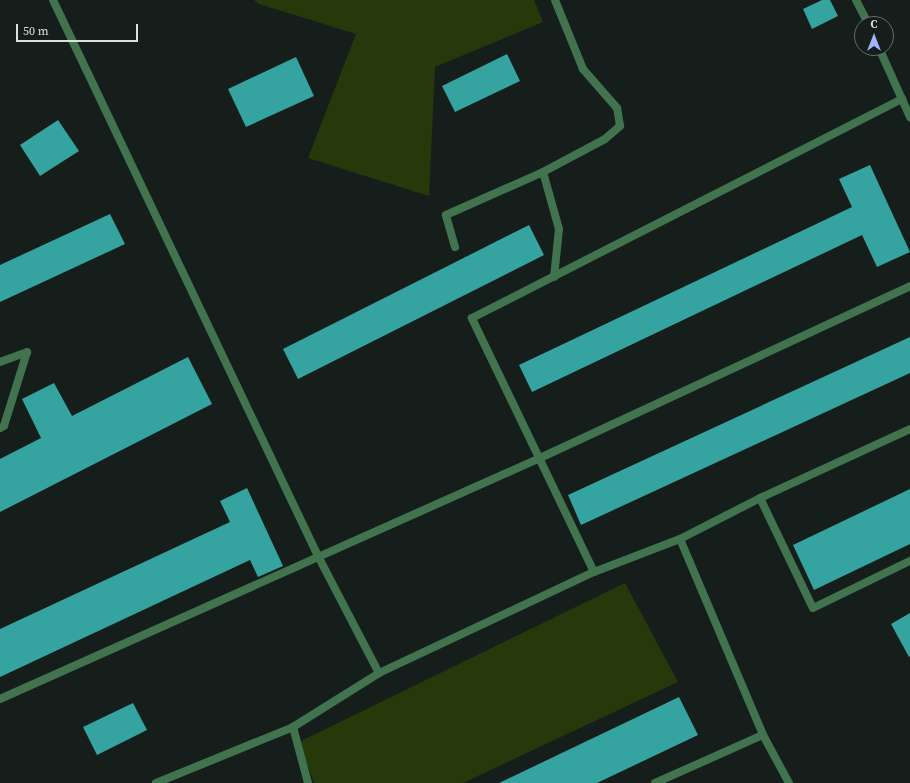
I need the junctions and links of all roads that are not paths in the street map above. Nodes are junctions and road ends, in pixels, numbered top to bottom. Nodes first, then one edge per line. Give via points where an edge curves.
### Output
1 (53, 0) edge
2 (555, 0) edge
3 (856, 0) edge
4 (864, 16) edge
5 (883, 56) edge
6 (902, 99) junction
7 (910, 117) edge
8 (543, 172) junction
9 (455, 247) dead end
10 (554, 277) junction
11 (910, 286) edge
12 (0, 362) edge
13 (0, 428) edge
14 (910, 429) edge
15 (540, 458) junction
16 (760, 498) junction
17 (680, 540) junction
18 (318, 556) junction
19 (910, 561) edge
20 (594, 572) junction
21 (379, 673) junction
22 (0, 699) edge
23 (293, 727) junction
24 (763, 735) junction
25 (156, 783) edge
26 (308, 783) edge
27 (655, 783) edge
28 (789, 783) edge

1 - 18 lane
2 - 8 lane via 583,69 617,108 620,126 605,139
3 - 4 lane
5 - 6 lane
6 - 7 lane
6 - 10 lane
8 - 9 lane via 446,215
8 - 10 lane via 559,229
10 - 15 lane via 472,318
11 - 15 lane
12 - 13 lane via 27,352 4,426
14 - 16 lane
15 - 18 lane
15 - 20 lane
16 - 17 lane
16 - 19 lane via 814,608
17 - 20 lane
17 - 24 lane
18 - 21 lane
18 - 22 lane
20 - 21 lane
21 - 23 lane
23 - 25 lane
23 - 26 lane
24 - 27 lane
24 - 28 lane

